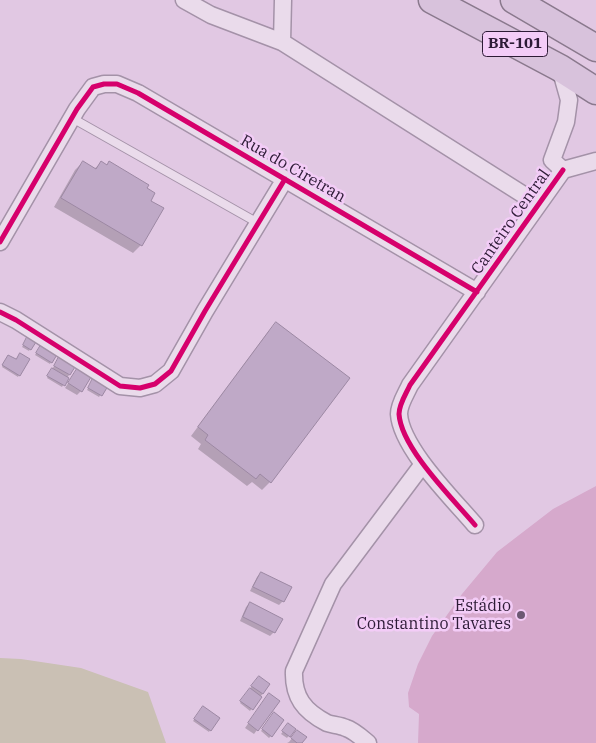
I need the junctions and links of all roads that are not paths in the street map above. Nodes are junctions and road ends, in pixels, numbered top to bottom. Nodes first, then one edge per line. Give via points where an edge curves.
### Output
1 (184, 0) edge
2 (283, 0) edge
3 (432, 0) edge
4 (514, 0) edge
5 (282, 42) junction
6 (596, 48) edge
7 (560, 68) junction
8 (596, 91) edge
9 (72, 118) junction
10 (596, 161) edge
11 (563, 170) junction
12 (285, 179) junction
13 (538, 204) junction
14 (258, 223) junction
15 (0, 242) edge
16 (477, 292) junction
17 (0, 312) edge
18 (423, 464) junction
19 (475, 524) dead end
20 (368, 743) edge

1 - 5 street via 211,15
2 - 5 street
3 - 7 highway, BR-101
4 - 6 highway, BR-101
5 - 13 street
7 - 8 highway, BR-101
7 - 11 street via 569,100 566,122 552,160
9 - 12 street, Rua do Ciretran via 93,88 117,84 138,93
9 - 14 lane
9 - 15 street
10 - 11 street
11 - 13 street, Canteiro Central
12 - 14 street
12 - 16 street, Rua do Ciretran
13 - 16 street, Canteiro Central
14 - 17 street via 171,371 155,384 140,388 120,386
16 - 18 street, Canteiro Central via 410,385 402,403 399,413 403,428
18 - 19 street
18 - 20 street via 333,584 294,671 298,698 308,711 328,724 347,728

